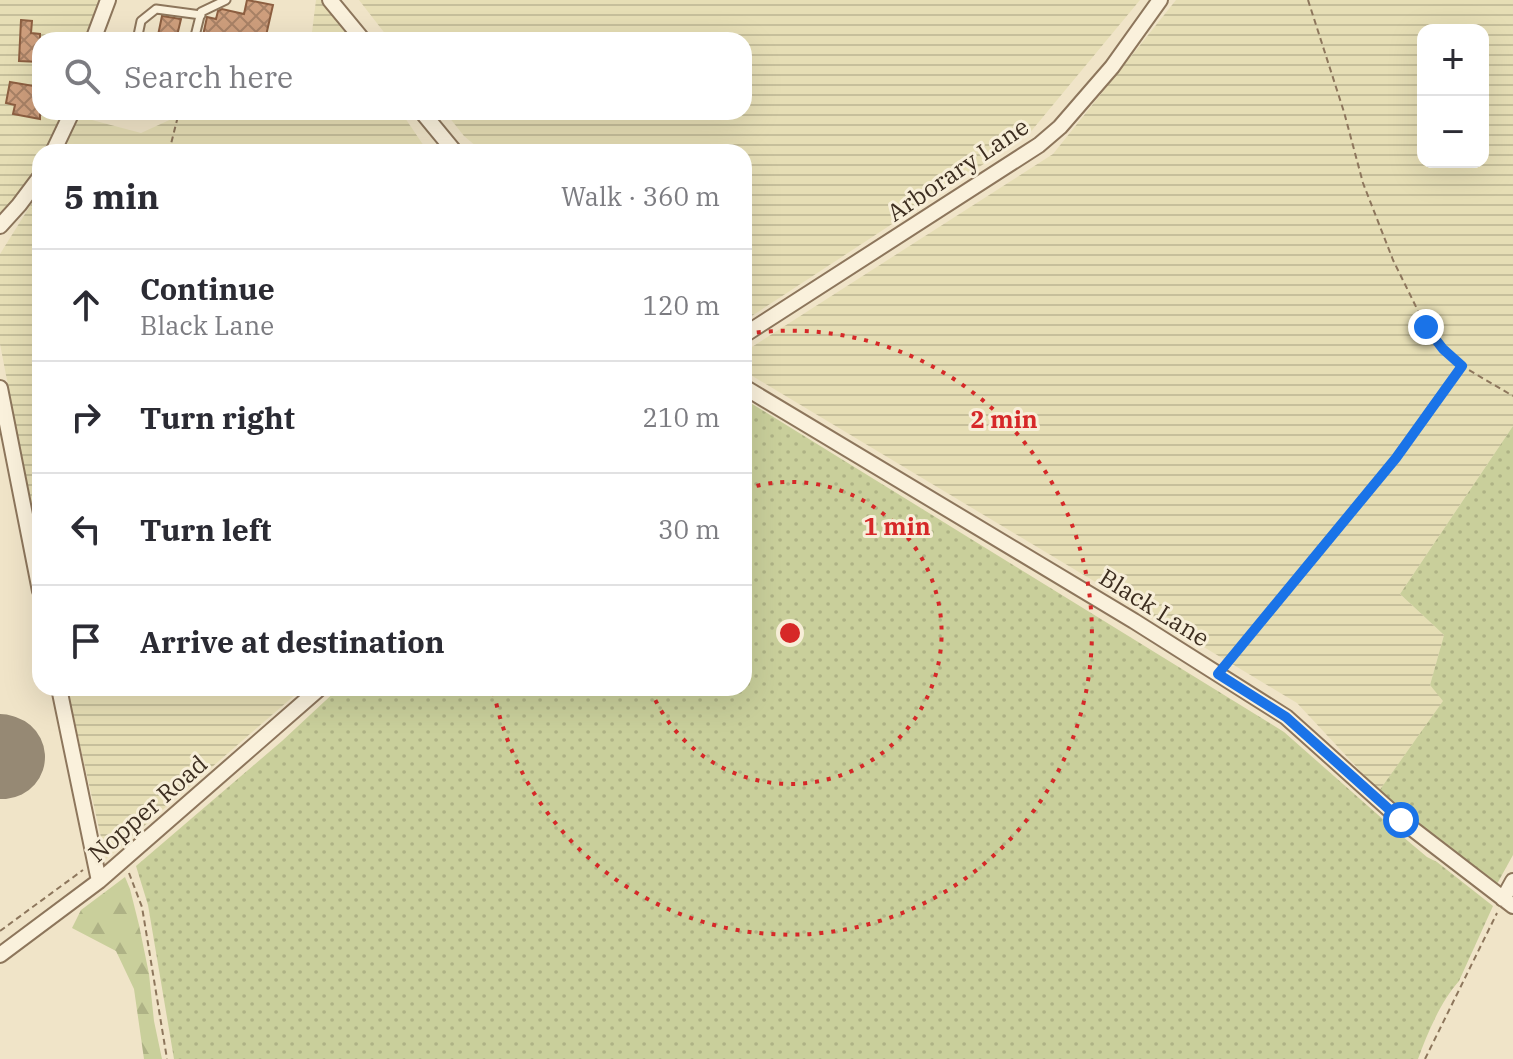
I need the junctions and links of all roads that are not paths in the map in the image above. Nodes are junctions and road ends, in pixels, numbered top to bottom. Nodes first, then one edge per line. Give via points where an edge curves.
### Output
1 (108, 0) edge
2 (226, 0) edge
3 (330, 0) edge
4 (1160, 0) edge
5 (201, 15) junction
6 (96, 32) edge
7 (139, 32) edge
8 (196, 32) edge
9 (356, 32) edge
10 (68, 120) edge
11 (429, 120) edge
12 (57, 144) edge
13 (448, 144) edge
14 (32, 188) edge
15 (0, 226) edge
16 (752, 330) edge
17 (0, 388) edge
18 (752, 392) edge
19 (32, 550) edge
20 (61, 696) edge
21 (311, 696) edge
22 (99, 881) junction
23 (1513, 881) edge
24 (1508, 903) edge
25 (0, 955) edge

1 - 6 street
2 - 5 lane
3 - 9 street
4 - 16 street, Arborary Lane via 1112,67 1039,145
5 - 7 lane via 156,9 141,21
5 - 8 lane
10 - 12 street
11 - 13 street
14 - 15 street
17 - 19 street
18 - 24 street, Black Lane via 1286,717 1401,820
20 - 22 street
21 - 22 street, Nopper Road
22 - 25 street, Nopper Road
23 - 24 street

